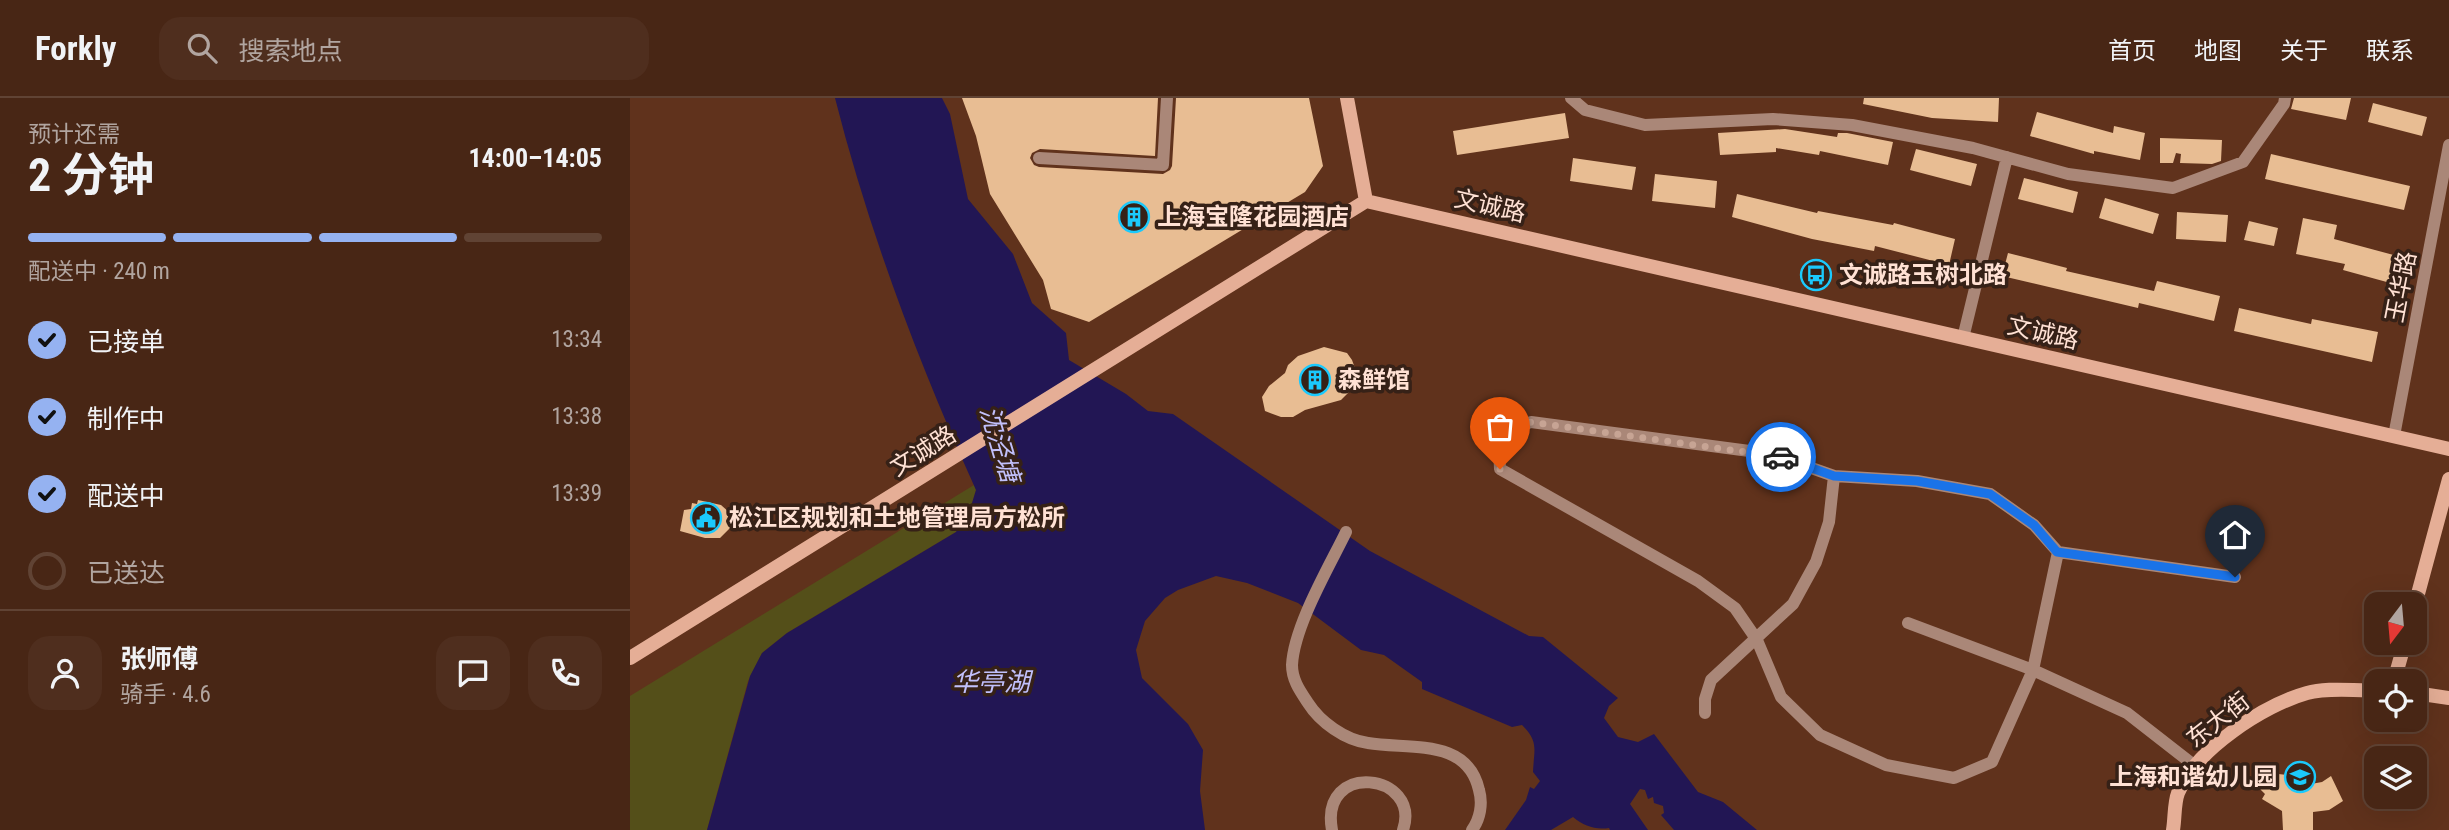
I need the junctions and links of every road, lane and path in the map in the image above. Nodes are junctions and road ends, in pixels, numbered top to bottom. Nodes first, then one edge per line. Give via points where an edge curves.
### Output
1 (1167, 98) edge
2 (1347, 98) edge
3 (1571, 98) edge
4 (2285, 98) edge
5 (2449, 145) edge
6 (2007, 157) junction
7 (1039, 158) dead end
8 (1366, 201) junction
9 (1963, 338) junction
10 (2394, 436) junction
11 (2449, 449) edge
12 (1834, 476) junction
13 (2449, 479) edge
14 (1346, 531) dead end
15 (2057, 552) junction
16 (2235, 577) dead end
17 (2419, 592) edge
18 (1908, 623) dead end
19 (1757, 640) junction
20 (630, 658) edge
21 (2033, 670) junction
22 (2364, 690) edge
23 (2427, 695) edge
24 (2449, 698) edge
25 (1705, 713) dead end
26 (2195, 766) junction
27 (1332, 830) edge
28 (1403, 830) edge
29 (1472, 830) edge
30 (2173, 830) edge

1 - 7 street via 1163,165
2 - 8 street
3 - 6 street via 1585,110 1645,125 1773,119 1852,125
4 - 6 street via 2243,162 2174,188 2068,174
5 - 10 street, 玉华路
6 - 9 street
8 - 9 street, 文诚路
8 - 20 street, 文诚路
9 - 10 street, 文诚路
10 - 11 street, 文诚路
12 - 15 street via 1917,481 1990,494 2034,525
12 - 19 street via 1829,522 1816,562 1793,604
12 - 19 street via 1772,454 1531,422 1518,427 1499,447 1500,469 1698,581 1735,608
13 - 17 street
14 - 29 street via 1308,610 1292,665 1296,685 1317,718 1365,743 1427,747 1455,754 1471,768 1479,788 1479,821
15 - 16 street
15 - 21 street
18 - 21 street
19 - 21 street via 1782,697 1820,735 1886,765 1954,778 1992,762
19 - 25 street via 1711,680
21 - 26 street via 2127,713
22 - 26 street, 东大街 via 2308,692 2256,715
23 - 24 street
26 - 30 street, 东大街 via 2177,793
27 - 28 street via 1337,797 1346,788 1369,781 1392,790 1401,800

